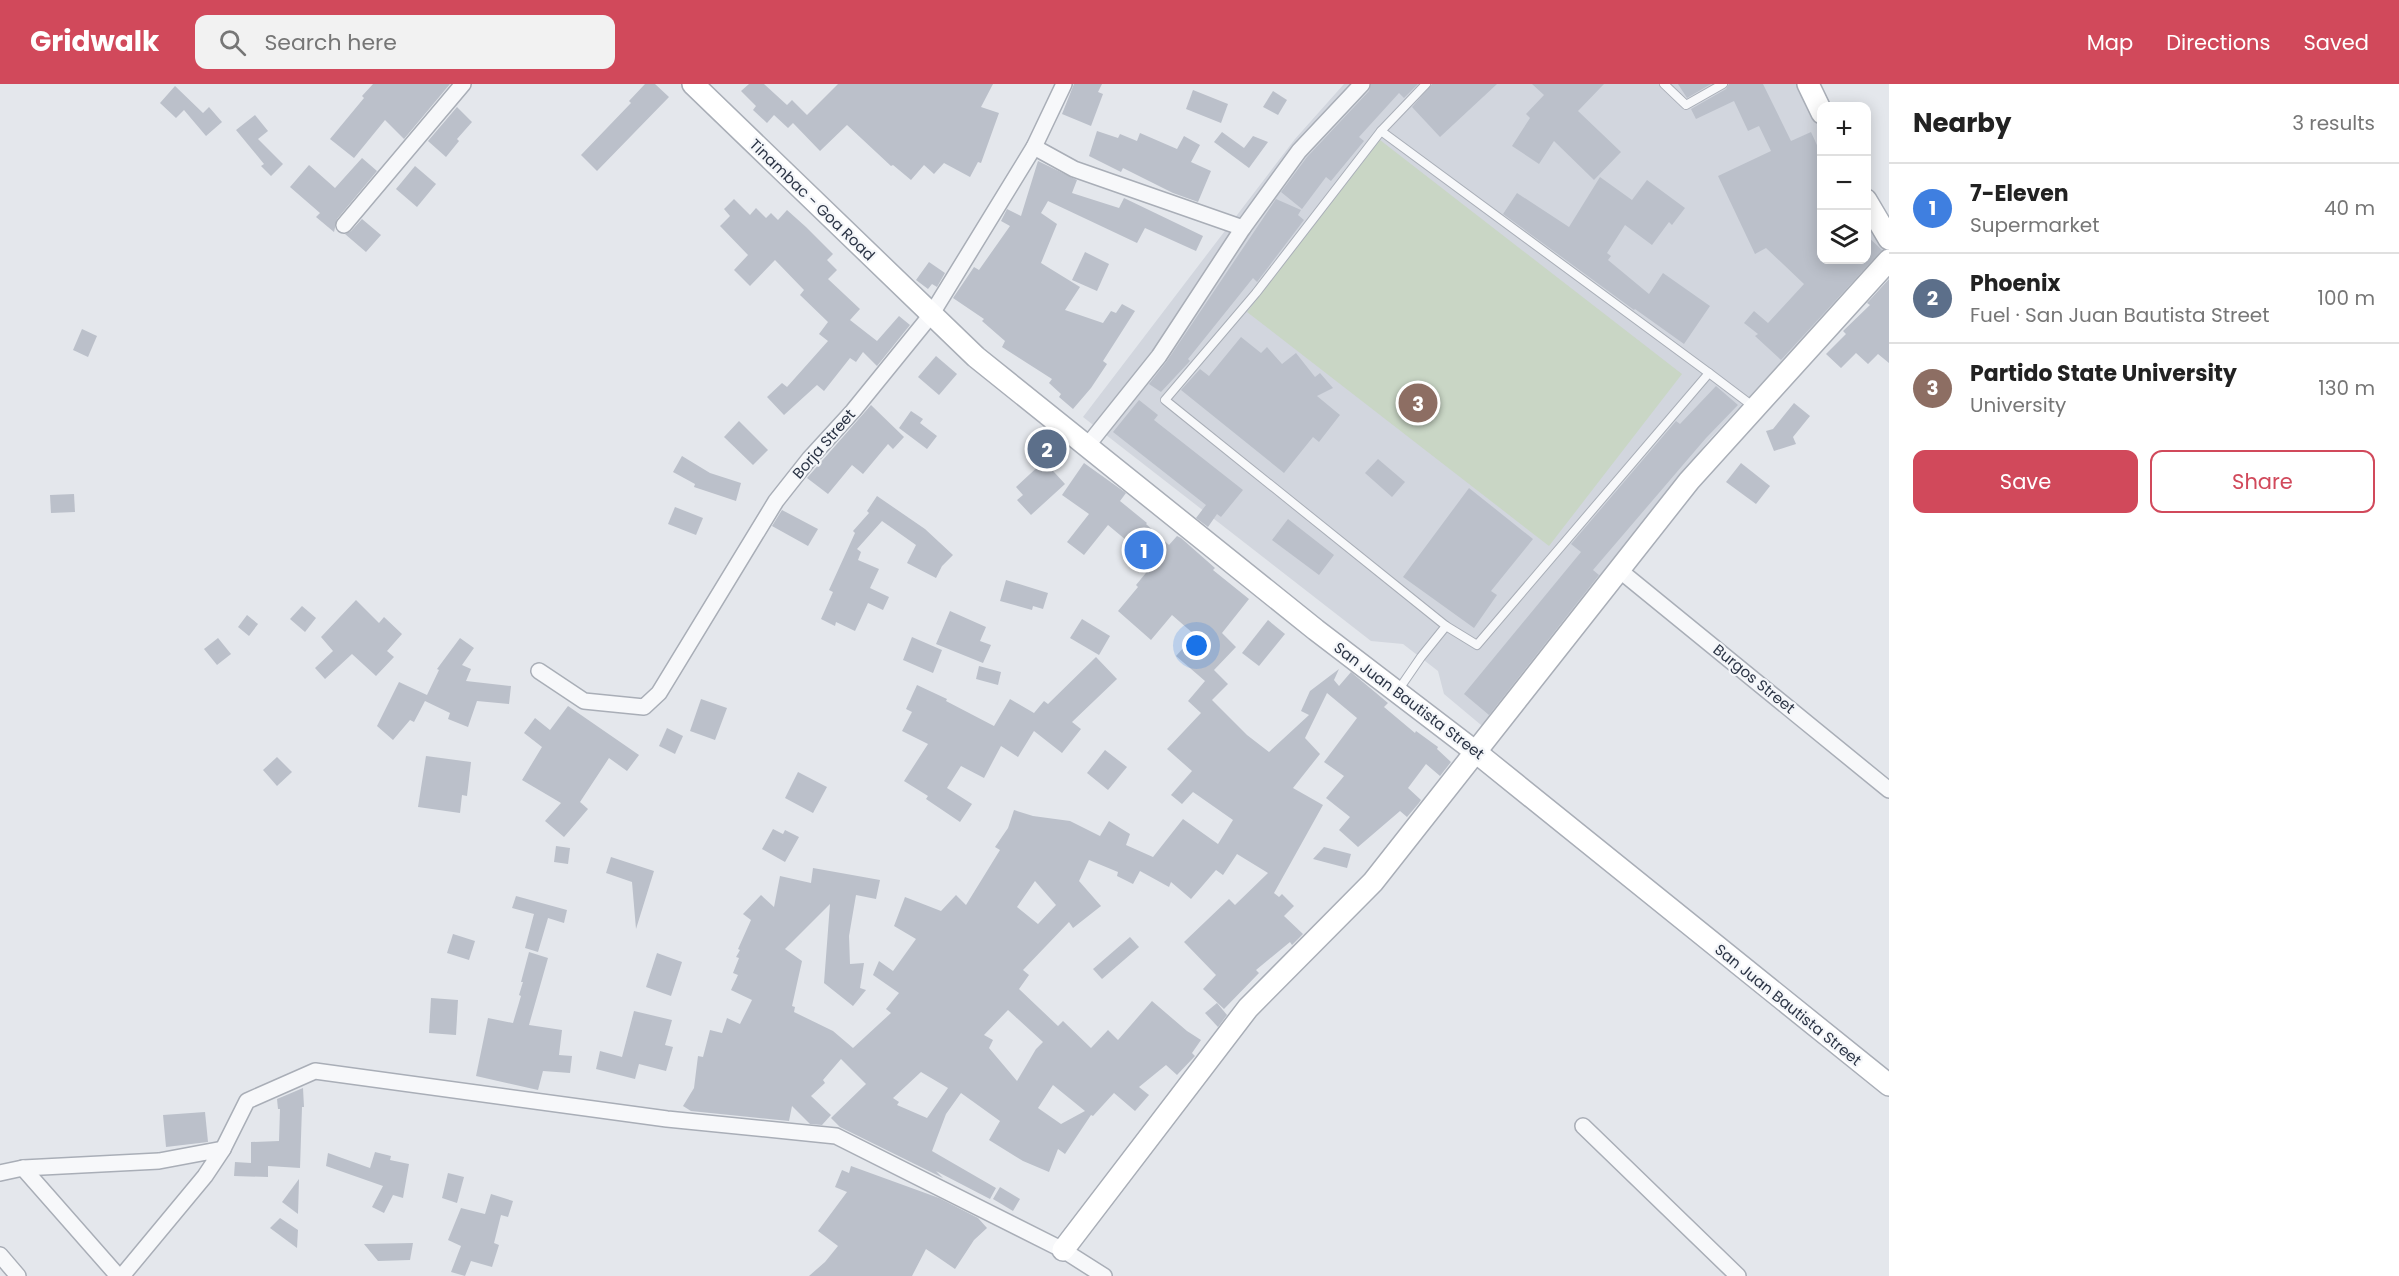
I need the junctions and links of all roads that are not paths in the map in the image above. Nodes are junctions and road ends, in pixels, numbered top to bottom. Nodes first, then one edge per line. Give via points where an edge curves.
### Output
1 (463, 84) edge
2 (693, 84) edge
3 (1064, 84) edge
4 (1362, 84) edge
5 (1426, 84) edge
6 (1664, 84) edge
7 (1723, 84) edge
8 (1808, 84) edge
9 (1817, 104) edge
10 (1381, 130) junction
11 (1034, 147) junction
12 (1871, 208) edge
13 (344, 225) dead end
14 (1243, 228) junction
15 (1889, 239) edge
16 (1889, 260) edge
17 (931, 315) junction
18 (1709, 373) junction
19 (1756, 408) junction
20 (1087, 446) junction
21 (1618, 569) junction
22 (1446, 626) junction
23 (539, 671) dead end
24 (1396, 693) junction
25 (1476, 753) junction
26 (1889, 790) edge
27 (1889, 1085) edge
28 (1583, 1126) dead end
29 (223, 1149) junction
30 (23, 1168) junction
31 (0, 1173) edge
32 (1063, 1250) junction
33 (0, 1255) edge
34 (18, 1276) edge
35 (120, 1276) edge
36 (1104, 1276) edge
37 (1738, 1276) edge

1 - 13 street
2 - 17 main road, Tinambac - Goa Road
3 - 11 street, Borja Street
4 - 14 street via 1299,151
5 - 10 lane
6 - 7 lane via 1686,105
8 - 9 main road
10 - 18 lane
10 - 22 lane via 1256,293 1165,400
11 - 14 street via 1074,169
11 - 17 street, Borja Street
12 - 15 main road
14 - 20 street via 1160,356
16 - 19 main road
17 - 20 main road, San Juan Bautista Street via 976,357
17 - 23 street, Borja Street via 776,501 659,693 644,707 584,701
18 - 19 lane
18 - 22 lane via 1477,645
19 - 21 main road via 1689,481
20 - 24 main road, San Juan Bautista Street
21 - 25 main road
21 - 26 street, Burgos Street
22 - 24 lane
24 - 25 main road, San Juan Bautista Street
25 - 27 main road, San Juan Bautista Street
25 - 32 main road via 1373,882 1248,1008
28 - 37 street
29 - 30 street via 159,1161
29 - 32 street via 247,1101 315,1071 668,1119 836,1136
29 - 35 street via 205,1176
30 - 31 street
30 - 35 street
32 - 36 street
33 - 34 street

